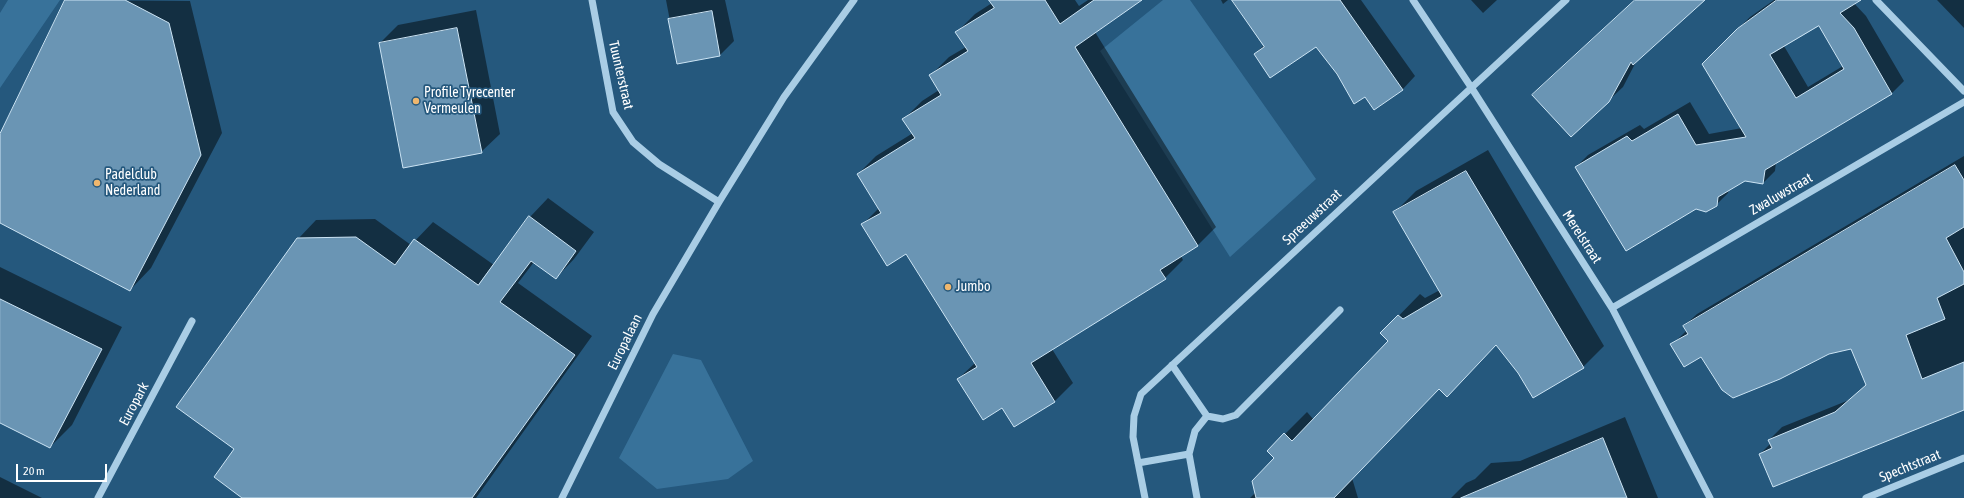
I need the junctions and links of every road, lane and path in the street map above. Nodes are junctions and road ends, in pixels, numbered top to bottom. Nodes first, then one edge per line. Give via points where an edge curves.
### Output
1 (592, 0) edge
2 (854, 0) edge
3 (1413, 0) edge
4 (1566, 0) edge
5 (1876, 0) edge
6 (1471, 87) junction
7 (1964, 91) edge
8 (1964, 102) edge
9 (719, 202) junction
10 (1612, 308) junction
11 (1340, 310) dead end
12 (192, 321) dead end
13 (1172, 365) junction
14 (1207, 416) junction
15 (1189, 454) junction
16 (1964, 458) edge
17 (1138, 463) junction
18 (98, 498) edge
19 (562, 498) edge
20 (1145, 498) edge
21 (1197, 498) edge
22 (1710, 498) edge
23 (1866, 498) edge

1 - 9 street, Tuunterstraat via 612,112 633,142 659,164
2 - 9 street, Europalaan via 784,96
3 - 6 street, Merelstraat
4 - 6 street, Spreeuwstraat
5 - 7 street
6 - 10 street, Merelstraat
6 - 13 street, Spreeuwstraat
8 - 10 street, Zwaluwstraat
9 - 19 street, Europalaan via 653,314
10 - 22 street, Merelstraat
11 - 14 street via 1236,415 1223,420
12 - 18 street, Europark
13 - 14 street
13 - 17 street, Spreeuwstraat via 1141,394 1134,416 1133,438
14 - 15 street via 1195,431
15 - 17 street
15 - 21 street
16 - 23 street, Spechtstraat
17 - 20 street, Spreeuwstraat

